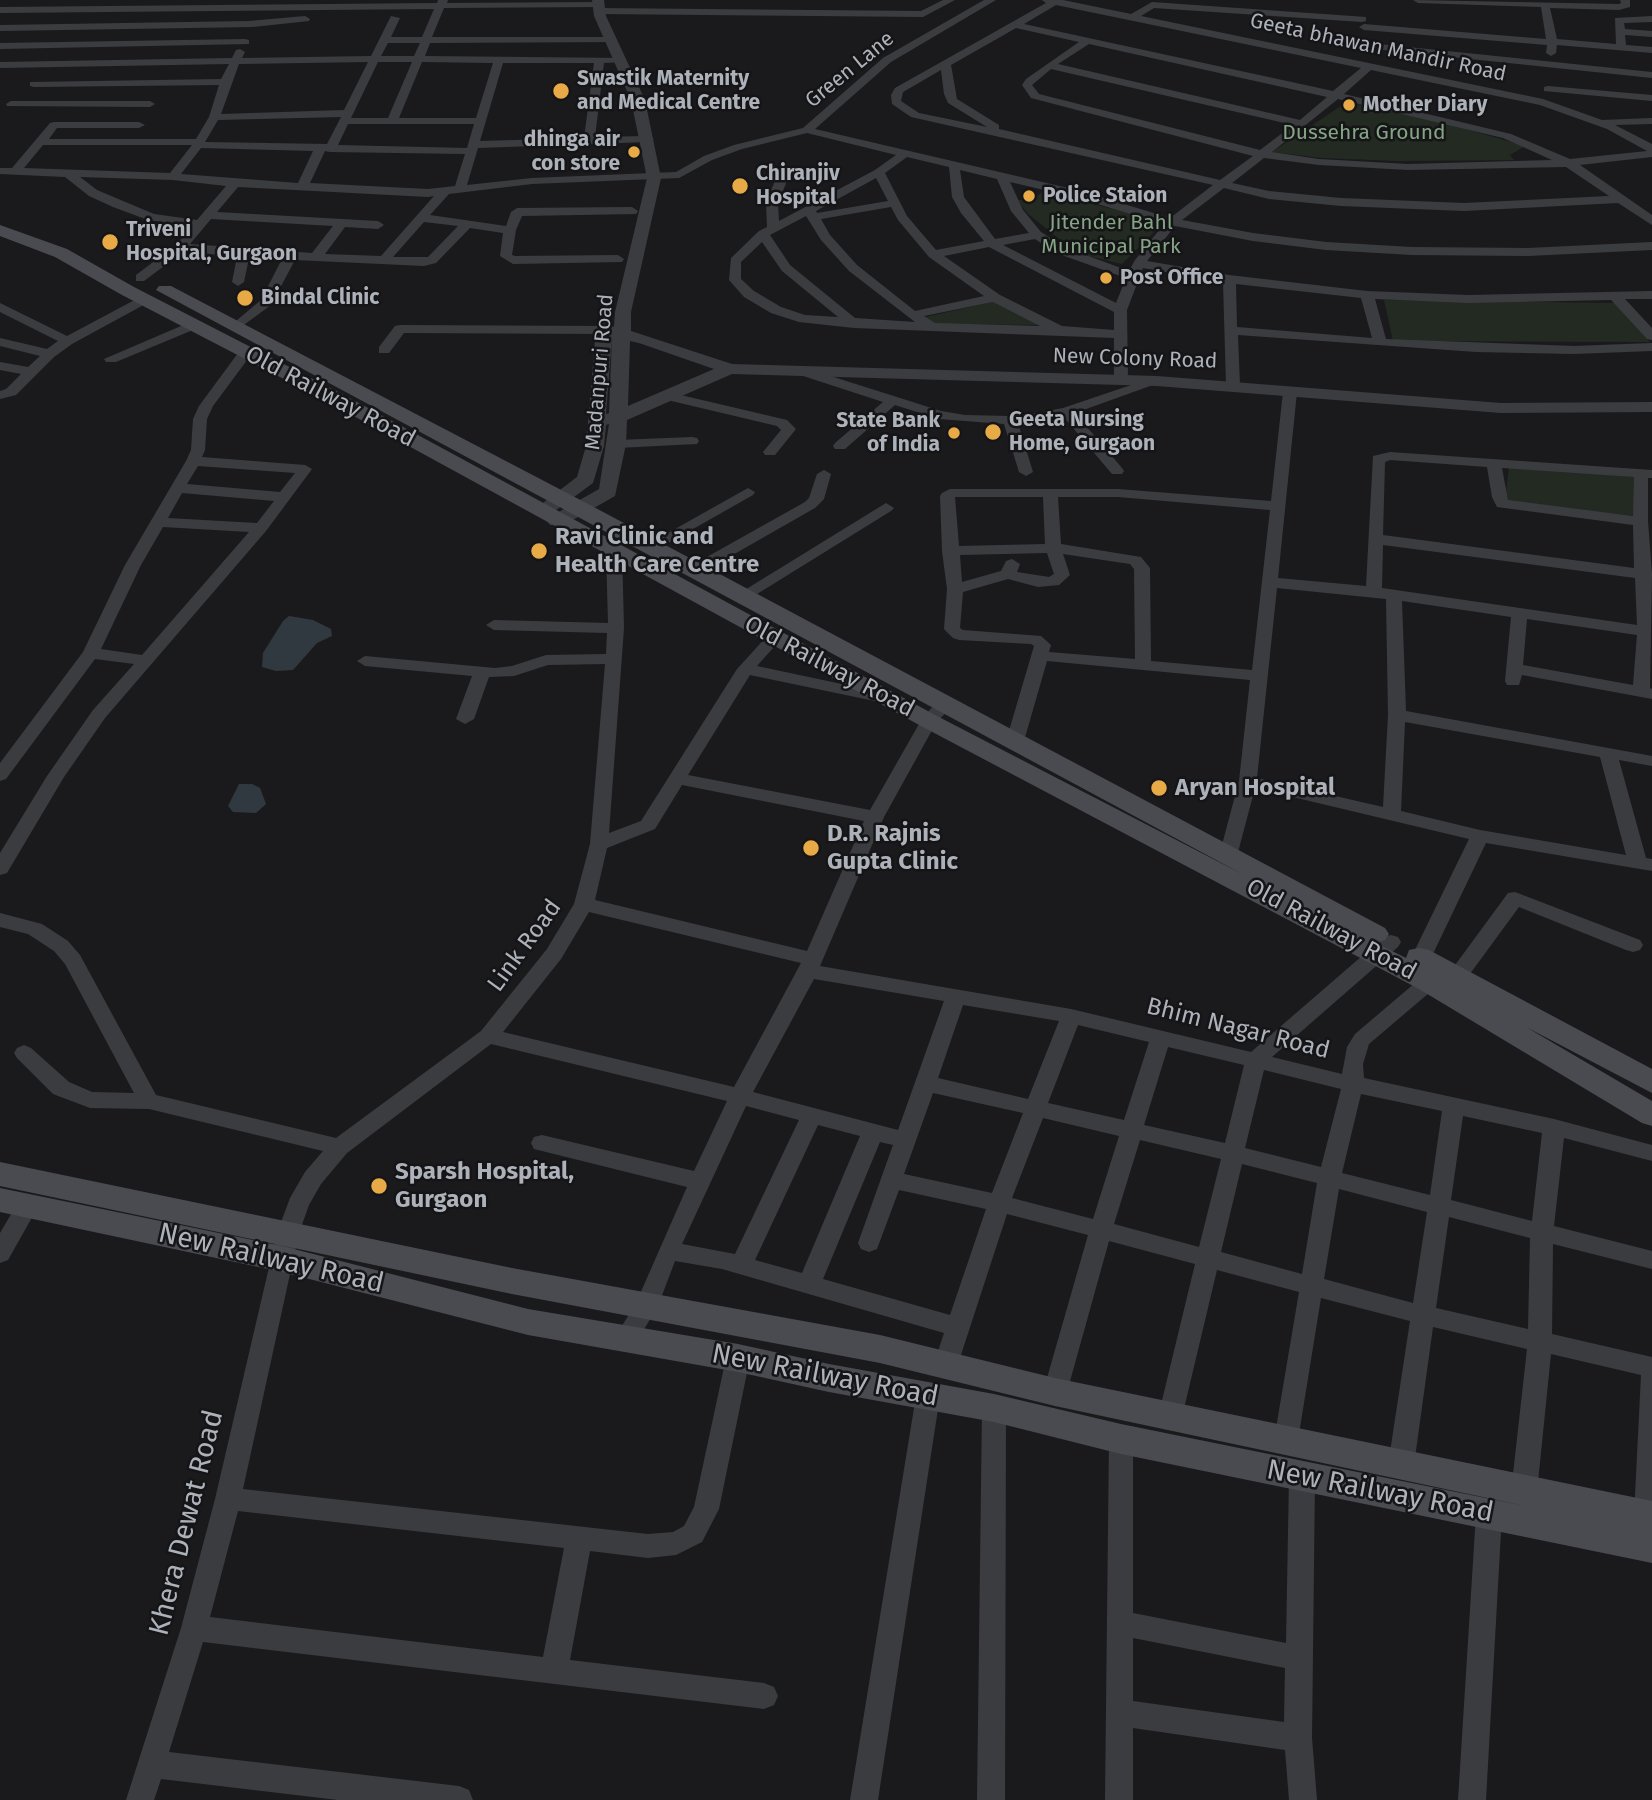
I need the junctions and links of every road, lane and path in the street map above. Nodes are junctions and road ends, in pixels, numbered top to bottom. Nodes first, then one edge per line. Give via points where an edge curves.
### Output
1 (39, 0) edge
2 (718, 0) edge
3 (821, 0) edge
4 (950, 0) edge
5 (991, 0) edge
6 (1054, 0) edge
7 (1418, 0) edge
8 (1625, 0) edge
9 (1452, 1) edge
10 (443, 2) edge
11 (488, 2) edge
12 (532, 2) edge
13 (308, 3) edge
14 (352, 3) edge
15 (396, 3) edge
16 (171, 4) edge
17 (219, 4) edge
18 (262, 4) edge
19 (1198, 4) edge
20 (79, 5) edge
21 (125, 5) edge
22 (1545, 5) junction
23 (593, 7) edge
24 (0, 10) edge
25 (32, 10) junction
26 (716, 14) junction
27 (818, 14) junction
28 (530, 16) junction
29 (564, 16) dead end
30 (437, 17) junction
31 (496, 17) dead end
32 (1134, 17) junction
33 (344, 18) junction
34 (391, 18) junction
35 (303, 19) junction
36 (1362, 19) junction
37 (1652, 19) edge
38 (253, 23) junction
39 (207, 25) junction
40 (1016, 25) junction
41 (158, 26) junction
42 (19, 27) junction
43 (64, 27) junction
44 (110, 27) junction
45 (123, 27) junction
46 (0, 28) edge
47 (1620, 32) junction
48 (1652, 34) edge
49 (385, 40) junction
50 (427, 40) junction
51 (608, 41) junction
52 (1087, 41) junction
53 (1552, 41) junction
54 (244, 42) junction
55 (196, 44) junction
56 (111, 45) junction
57 (147, 45) junction
58 (1359, 45) junction
59 (51, 46) junction
60 (1621, 47) junction
61 (2, 48) edge
62 (1652, 50) edge
63 (376, 59) junction
64 (419, 59) junction
65 (499, 60) junction
66 (610, 60) junction
67 (234, 62) junction
68 (1353, 62) junction
69 (185, 63) junction
70 (135, 64) junction
71 (946, 64) junction
72 (37, 65) junction
73 (59, 65) junction
74 (1049, 65) junction
75 (1, 66) edge
76 (1370, 66) junction
77 (1550, 66) junction
78 (1652, 75) edge
79 (226, 82) junction
80 (161, 83) junction
81 (34, 84) junction
82 (1548, 89) junction
83 (1336, 96) junction
84 (1652, 98) edge
85 (1544, 102) junction
86 (12, 104) junction
87 (150, 104) junction
88 (0, 113) edge
89 (214, 117) junction
90 (346, 117) junction
91 (392, 121) junction
92 (481, 121) junction
93 (1652, 121) edge
94 (1603, 123) junction
95 (1302, 124) junction
96 (139, 125) junction
97 (807, 130) junction
98 (1009, 134) junction
99 (641, 139) junction
100 (589, 141) junction
101 (40, 142) junction
102 (134, 142) junction
103 (199, 143) junction
104 (472, 148) junction
105 (325, 149) junction
106 (1652, 152) edge
107 (906, 153) junction
108 (1260, 154) junction
109 (1569, 163) junction
110 (954, 164) junction
111 (21, 171) junction
112 (785, 171) dead end
113 (0, 172) edge
114 (878, 172) junction
115 (67, 173) junction
116 (1002, 176) junction
117 (173, 177) junction
118 (654, 178) junction
119 (636, 179) junction
120 (235, 183) junction
121 (1219, 184) junction
122 (0, 186) edge
123 (302, 187) junction
124 (460, 189) junction
125 (445, 191) junction
126 (1621, 199) junction
127 (894, 204) junction
128 (632, 211) junction
129 (811, 213) junction
130 (423, 218) junction
131 (205, 220) junction
132 (1652, 221) edge
133 (1172, 222) junction
134 (342, 223) junction
135 (467, 224) junction
136 (378, 225) dead end
137 (1, 228) edge
138 (510, 230) junction
139 (768, 230) junction
140 (1037, 235) junction
141 (994, 245) junction
142 (1652, 246) edge
143 (181, 247) junction
144 (244, 254) junction
145 (933, 254) junction
146 (290, 257) junction
147 (315, 258) junction
148 (618, 259) junction
149 (384, 260) junction
150 (1139, 263) junction
151 (1132, 276) junction
152 (1229, 279) junction
153 (239, 282) dead end
154 (140, 288) junction
155 (1367, 295) junction
156 (1652, 295) edge
157 (995, 298) junction
158 (1616, 298) junction
159 (0, 307) edge
160 (1120, 310) junction
161 (622, 312) junction
162 (912, 315) junction
163 (195, 324) junction
164 (854, 324) junction
165 (237, 326) junction
166 (934, 327) junction
167 (1059, 330) junction
168 (1231, 330) junction
169 (612, 332) junction
170 (1121, 334) junction
171 (1652, 336) edge
172 (644, 339) junction
173 (67, 341) junction
174 (0, 342) edge
175 (1380, 343) junction
176 (1652, 347) edge
177 (384, 350) dead end
178 (246, 352) junction
179 (49, 354) junction
180 (111, 359) dead end
181 (0, 366) edge
182 (730, 369) junction
183 (799, 370) junction
184 (32, 372) junction
185 (1121, 380) junction
186 (1157, 381) junction
187 (1233, 386) junction
188 (359, 390) junction
189 (1290, 392) junction
190 (0, 395) edge
191 (668, 396) junction
192 (337, 399) junction
193 (892, 401) junction
194 (1652, 407) edge
195 (1066, 411) junction
196 (616, 418) junction
197 (1010, 420) junction
198 (597, 421) junction
199 (692, 442) dead end
200 (617, 444) junction
201 (840, 446) dead end
202 (770, 452) dead end
203 (193, 461) junction
204 (1494, 463) junction
205 (1117, 471) dead end
206 (1026, 472) dead end
207 (1647, 473) edge
208 (824, 474) dead end
209 (177, 488) junction
210 (748, 492) dead end
211 (1050, 492) junction
212 (285, 496) junction
213 (573, 503) junction
214 (1277, 506) junction
215 (886, 508) dead end
216 (549, 517) junction
217 (1640, 521) junction
218 (158, 522) junction
219 (261, 528) junction
220 (1376, 539) junction
221 (651, 547) junction
222 (1053, 548) junction
223 (1010, 549) junction
224 (614, 551) junction
225 (950, 551) junction
226 (695, 570) junction
227 (1008, 574) junction
228 (1644, 574) junction
229 (1268, 582) junction
230 (955, 589) junction
231 (1374, 592) junction
232 (743, 596) junction
233 (1394, 596) junction
234 (1520, 612) junction
235 (494, 625) dead end
236 (616, 628) junction
237 (1649, 631) edge
238 (774, 638) junction
239 (91, 653) junction
240 (1042, 656) junction
241 (612, 659) junction
242 (144, 660) junction
243 (365, 661) dead end
244 (1143, 666) junction
245 (744, 669) junction
246 (482, 673) junction
247 (1261, 676) junction
248 (1647, 693) edge
249 (890, 699) junction
250 (945, 704) junction
251 (1397, 715) junction
252 (465, 719) dead end
253 (929, 721) junction
254 (1015, 741) junction
255 (1608, 753) junction
256 (1652, 761) edge
257 (0, 775) edge
258 (677, 778) junction
259 (1248, 781) junction
260 (1392, 814) junction
261 (876, 817) junction
262 (1480, 836) junction
263 (599, 844) junction
264 (1228, 856) junction
265 (1645, 864) edge
266 (0, 869) edge
267 (584, 904) junction
268 (0, 920) edge
269 (1633, 945) dead end
270 (1385, 948) junction
271 (1421, 958) junction
272 (810, 965) junction
273 (1457, 977) junction
274 (1429, 982) junction
275 (956, 998) junction
276 (1071, 1016) junction
277 (488, 1037) junction
278 (1161, 1037) junction
279 (24, 1053) dead end
280 (1256, 1059) junction
281 (1652, 1082) edge
282 (925, 1083) junction
283 (1353, 1084) junction
284 (740, 1096) junction
285 (149, 1101) junction
286 (1454, 1104) junction
287 (1036, 1108) junction
288 (1652, 1115) edge
289 (811, 1116) junction
290 (1554, 1127) junction
291 (1133, 1129) junction
292 (873, 1132) junction
293 (905, 1140) junction
294 (542, 1143) dead end
295 (339, 1147) junction
296 (1231, 1153) junction
297 (1652, 1153) edge
298 (0, 1174) edge
299 (1329, 1179) junction
300 (891, 1180) junction
301 (699, 1181) junction
302 (14, 1202) edge
303 (999, 1203) junction
304 (1439, 1205) junction
305 (1101, 1230) junction
306 (1542, 1232) junction
307 (869, 1243) dead end
308 (285, 1246) junction
309 (668, 1250) junction
310 (0, 1254) edge
311 (1207, 1259) junction
312 (1652, 1260) edge
313 (741, 1266) junction
314 (809, 1284) junction
315 (1311, 1286) junction
316 (646, 1306) junction
317 (1423, 1315) junction
318 (957, 1327) junction
319 (626, 1339) junction
320 (1540, 1342) junction
321 (738, 1358) junction
322 (945, 1367) junction
323 (1652, 1367) edge
324 (1652, 1376) edge
325 (1055, 1392) junction
326 (928, 1396) junction
327 (994, 1408) junction
328 (1170, 1417) junction
329 (1121, 1439) junction
330 (1286, 1440) junction
331 (1401, 1465) junction
332 (1302, 1478) junction
333 (1524, 1492) junction
334 (228, 1499) junction
335 (1489, 1514) junction
336 (1650, 1527) edge
337 (579, 1538) junction
338 (1122, 1623) junction
339 (194, 1628) junction
340 (1299, 1658) junction
341 (554, 1671) junction
342 (764, 1696) dead end
343 (1119, 1712) junction
344 (1298, 1738) junction
345 (153, 1764) junction
346 (140, 1800) edge
347 (459, 1800) edge
348 (864, 1800) edge
349 (991, 1800) edge
350 (1119, 1800) edge
351 (1303, 1800) edge
352 (1472, 1800) edge

1 - 25 street
2 - 26 street
3 - 27 street
4 - 27 street via 926,14
5 - 97 street, Green Lane via 887,60
6 - 32 street, Geeta bhawan Mandir Road
6 - 40 street
7 - 9 street
8 - 22 street via 1623,7
9 - 22 street
10 - 11 street
10 - 15 street
10 - 30 street
11 - 12 street
11 - 30 street via 484,17
12 - 23 street
12 - 28 street
13 - 14 street
13 - 18 street
13 - 35 street
14 - 15 street
14 - 33 street
15 - 34 street
16 - 17 street
16 - 21 street
16 - 41 street
17 - 18 street
17 - 39 street
18 - 38 street
19 - 32 street via 1152,5
19 - 36 street
20 - 21 street
20 - 25 street
20 - 43 street
21 - 44 street
22 - 53 street
23 - 26 street
23 - 51 street, Madanpuri Road
24 - 25 street
25 - 42 street
26 - 27 street
28 - 29 street
28 - 31 street
30 - 34 street
30 - 50 street
32 - 68 street, Geeta bhawan Mandir Road
33 - 34 street
33 - 35 street
34 - 49 street
35 - 38 street
36 - 53 street
36 - 58 street
37 - 47 street via 1619,20
38 - 39 street
38 - 54 street
39 - 41 street
39 - 55 street
40 - 52 street
40 - 71 street
41 - 45 street
41 - 57 street
42 - 43 street
42 - 46 street
42 - 61 street
43 - 44 street
43 - 59 street
44 - 45 street
45 - 56 street
47 - 48 street
47 - 60 street
49 - 50 street
49 - 63 street
50 - 51 street
50 - 64 street
51 - 66 street, Madanpuri Road
52 - 74 street
52 - 83 street
53 - 60 street
53 - 77 street
54 - 55 street
54 - 67 street
55 - 57 street
55 - 69 street
56 - 57 street
56 - 59 street
57 - 70 street
58 - 68 street
58 - 77 street
59 - 61 street
59 - 72 street
60 - 62 street
63 - 64 street
63 - 67 street
63 - 90 street
64 - 65 street
64 - 91 street
65 - 66 street
65 - 92 street
66 - 99 street, Madanpuri Road via 638,100
66 - 100 street
67 - 69 street
67 - 79 street
68 - 76 street, Geeta bhawan Mandir Road
69 - 70 street
70 - 73 street
71 - 98 street via 953,101
71 - 98 street via 899,90 896,102 937,121
72 - 73 street
72 - 75 street
73 - 81 street
74 - 95 street
74 - 108 street via 1027,85 1035,96
76 - 83 street
76 - 85 street, Geeta bhawan Mandir Road
77 - 78 street
77 - 82 street
79 - 80 street
79 - 89 street
80 - 81 street
80 - 87 street
81 - 86 street
82 - 84 street
82 - 85 street
83 - 95 street
83 - 109 street via 1484,128
85 - 94 street, Geeta bhawan Mandir Road
86 - 87 street
86 - 88 street
87 - 96 street
89 - 90 street
89 - 103 street
90 - 91 street
90 - 105 street
91 - 92 street
92 - 104 street
93 - 94 street
94 - 106 street, Geeta bhawan Mandir Road
95 - 108 street
96 - 101 street via 57,124
96 - 102 street
97 - 107 street
97 - 118 street via 719,154 679,176
98 - 121 street
99 - 100 street
99 - 118 street, Madanpuri Road
99 - 119 street, Madanpuri Road
100 - 104 street
101 - 102 street
101 - 111 street
102 - 103 street
103 - 105 street
103 - 117 street
104 - 105 street
104 - 124 street
105 - 123 street
106 - 109 street
107 - 110 street
107 - 114 street
108 - 109 street via 1360,166
108 - 121 street
109 - 126 street
110 - 116 street
110 - 141 street via 958,197
111 - 113 street
111 - 115 street
111 - 122 street
112 - 139 street via 772,203
114 - 127 street
114 - 129 street
115 - 117 street
115 - 131 street via 117,204 162,219
116 - 133 street
116 - 140 street via 1017,211
117 - 120 street
118 - 119 street
118 - 161 street, Madanpuri Road
119 - 124 street via 532,181
119 - 128 street, Madanpuri Road
120 - 123 street
120 - 131 street
121 - 126 street via 1303,199 1440,206
121 - 133 street
123 - 125 street
124 - 125 street
125 - 130 street
126 - 132 street
127 - 129 street
127 - 145 street
128 - 138 street via 517,212
128 - 148 street, Madanpuri Road
129 - 139 street
129 - 162 street via 853,268
130 - 135 street
130 - 149 street
131 - 134 street
131 - 143 street
133 - 142 street via 1326,246 1399,250 1528,252
133 - 150 street
134 - 136 street
134 - 147 street
135 - 138 street
135 - 149 street via 430,261
137 - 154 main road, Old Railway Road
138 - 148 street via 506,256 510,260
139 - 164 street via 786,268
139 - 164 street via 734,261 735,280 776,310 804,319
140 - 141 street
140 - 151 street via 1060,250
141 - 145 street
141 - 160 street
143 - 144 street
143 - 154 street
144 - 146 street
144 - 153 street
145 - 157 street
146 - 147 street
146 - 165 street via 266,302
147 - 149 street
148 - 169 street, Madanpuri Road
150 - 151 street
150 - 152 street
151 - 160 street
152 - 155 street
152 - 168 street
154 - 163 main road, Old Railway Road
154 - 165 main road, Old Railway Road
154 - 173 street
155 - 158 street
155 - 175 street
156 - 158 street
157 - 162 street
157 - 167 street
158 - 171 street
159 - 173 street
160 - 170 street
161 - 169 street, Madanpuri Road
161 - 172 street
162 - 166 street
163 - 178 main road, Old Railway Road
163 - 180 street
164 - 166 street
165 - 188 main road, Old Railway Road
166 - 167 street
167 - 170 street
168 - 175 street
168 - 187 street
169 - 172 street, New Colony Road
169 - 177 street via 400,329
169 - 196 street, Madanpuri Road
169 - 198 street, Madanpuri Road
170 - 185 street
172 - 182 street, New Colony Road
173 - 179 street
174 - 179 street
175 - 176 street via 1574,350
178 - 192 main road, Old Railway Road
178 - 203 street via 200,419
179 - 184 street
181 - 184 street
182 - 183 street, New Colony Road
182 - 191 street
183 - 185 street, New Colony Road
183 - 193 street
184 - 190 street via 11,392
185 - 186 street, New Colony Road
186 - 187 street, New Colony Road
186 - 195 street
187 - 189 street, New Colony Road
188 - 192 main road
188 - 213 main road, Old Railway Road
189 - 194 street, New Colony Road via 1501,408
189 - 214 street
191 - 196 street
191 - 202 street via 782,423 789,429
192 - 216 main road, Old Railway Road
193 - 197 street via 939,415
193 - 201 street
195 - 197 street
195 - 205 street
196 - 198 street
196 - 200 street, Madanpuri Road
197 - 206 street
198 - 213 street, Madanpuri Road via 586,479
199 - 200 street
200 - 213 street, Madanpuri Road via 608,492
203 - 209 street
203 - 212 street via 304,468
204 - 207 street
204 - 217 street via 1502,504
204 - 220 street via 1378,459
207 - 217 street
208 - 226 street via 810,505
209 - 212 street
209 - 218 street
210 - 221 street
211 - 214 street
211 - 222 street
211 - 225 street via 950,492
212 - 219 street
213 - 216 street
213 - 221 main road, Old Railway Road
214 - 229 street
215 - 232 street
216 - 224 main road, Old Railway Road
217 - 228 street
218 - 219 street
218 - 239 street
219 - 242 street
220 - 228 street
220 - 231 street
221 - 226 main road, Old Railway Road
222 - 223 street
222 - 227 street via 1062,575 1059,580 1038,582
222 - 244 street via 1129,559 1142,568
223 - 225 street
223 - 227 street via 1012,568
224 - 236 street, Link Road
224 - 238 main road, Old Railway Road
225 - 230 street
226 - 232 main road, Old Railway Road
227 - 230 street
228 - 237 street
229 - 231 street
229 - 247 street
230 - 240 street via 952,629 956,633 1035,639 1042,643
231 - 233 street
232 - 250 main road, Old Railway Road
233 - 234 street
233 - 251 street
234 - 237 street
234 - 248 street via 1514,676
235 - 236 street
236 - 241 street, Link Road
237 - 248 street
238 - 245 street
238 - 249 main road, Old Railway Road
239 - 242 street
239 - 257 street
240 - 244 street
240 - 254 street
241 - 246 street via 546,660 506,672
241 - 263 street, Link Road
242 - 266 street via 63,765
243 - 246 street
244 - 247 street
245 - 249 street
245 - 258 street
246 - 252 street
247 - 259 street
249 - 253 main road, Old Railway Road
250 - 253 street
250 - 254 main road, Old Railway Road
251 - 255 street
251 - 260 street
253 - 261 street
253 - 270 main road, Old Railway Road
254 - 264 main road, Old Railway Road
255 - 256 street
255 - 265 street
258 - 261 street
258 - 263 street via 648,825
259 - 260 street
259 - 264 street
260 - 262 street
261 - 272 street
262 - 265 street
262 - 271 street
263 - 267 street, Link Road
264 - 270 main road, Old Railway Road
267 - 272 street, Bhim Nagar Road
267 - 277 street, Link Road via 554,954
268 - 285 street via 35,929 73,960
269 - 273 street via 1515,898
270 - 271 main road, Old Railway Road
270 - 274 main road, Old Railway Road
270 - 280 street
271 - 273 main road, Old Railway Road
272 - 275 street, Bhim Nagar Road
272 - 284 street
273 - 281 main road, Old Railway Road
274 - 283 street via 1362,1039 1353,1064
274 - 288 main road, Old Railway Road
275 - 276 street, Bhim Nagar Road
275 - 282 street
276 - 278 street, Bhim Nagar Road
276 - 287 street
277 - 284 street
277 - 295 street, Link Road
278 - 280 street, Bhim Nagar Road
278 - 291 street
279 - 285 street via 61,1088 90,1100
280 - 283 street, Bhim Nagar Road
280 - 296 street
282 - 287 street
282 - 293 street
283 - 286 street, Bhim Nagar Road
283 - 299 street
284 - 289 street
284 - 301 street
285 - 295 street
286 - 290 street, Bhim Nagar Road
286 - 304 street
287 - 291 street
287 - 303 street
289 - 292 street
289 - 313 street
290 - 297 street, Bhim Nagar Road
290 - 306 street
291 - 296 street
291 - 305 street
292 - 293 street
292 - 314 street
293 - 300 street
294 - 301 street
295 - 308 street, Link Road via 298,1203
296 - 299 street
296 - 311 street
298 - 308 main road, New Railway Road
299 - 304 street
299 - 315 street
300 - 303 street
300 - 307 street
301 - 309 street
302 - 308 main road, New Railway Road
302 - 310 street
303 - 305 street
303 - 318 street
304 - 306 street
304 - 317 street
305 - 311 street
305 - 325 street
306 - 312 street
306 - 320 street
308 - 316 main road, New Railway Road
308 - 319 main road, New Railway Road via 528,1322
308 - 334 street, Khera Dewat Road
309 - 313 street
309 - 316 street
311 - 315 street
311 - 328 street
313 - 314 street
314 - 318 street
315 - 317 street
315 - 330 street
316 - 319 street
316 - 322 main road, New Railway Road via 880,1349
317 - 320 street
317 - 331 street
318 - 322 street
319 - 321 main road, New Railway Road
320 - 323 street
320 - 333 street
321 - 326 main road, New Railway Road
321 - 337 street via 706,1509 693,1534 676,1543 648,1546
322 - 325 main road, New Railway Road
324 - 336 street
325 - 328 main road, New Railway Road
326 - 327 main road, New Railway Road
326 - 348 street
327 - 329 main road, New Railway Road
327 - 349 street
328 - 330 main road, New Railway Road
329 - 332 main road, New Railway Road
329 - 338 street
330 - 331 main road, New Railway Road
331 - 333 main road, New Railway Road
332 - 335 main road, New Railway Road
332 - 340 street
333 - 336 main road, New Railway Road
334 - 337 street
334 - 339 street, Khera Dewat Road
335 - 336 main road, New Railway Road
335 - 352 street
337 - 341 street
338 - 340 street
338 - 343 street
339 - 341 street
339 - 345 street, Khera Dewat Road
340 - 344 street
341 - 342 street
343 - 344 street
343 - 350 street
344 - 351 street
345 - 346 street, Khera Dewat Road
345 - 347 street

